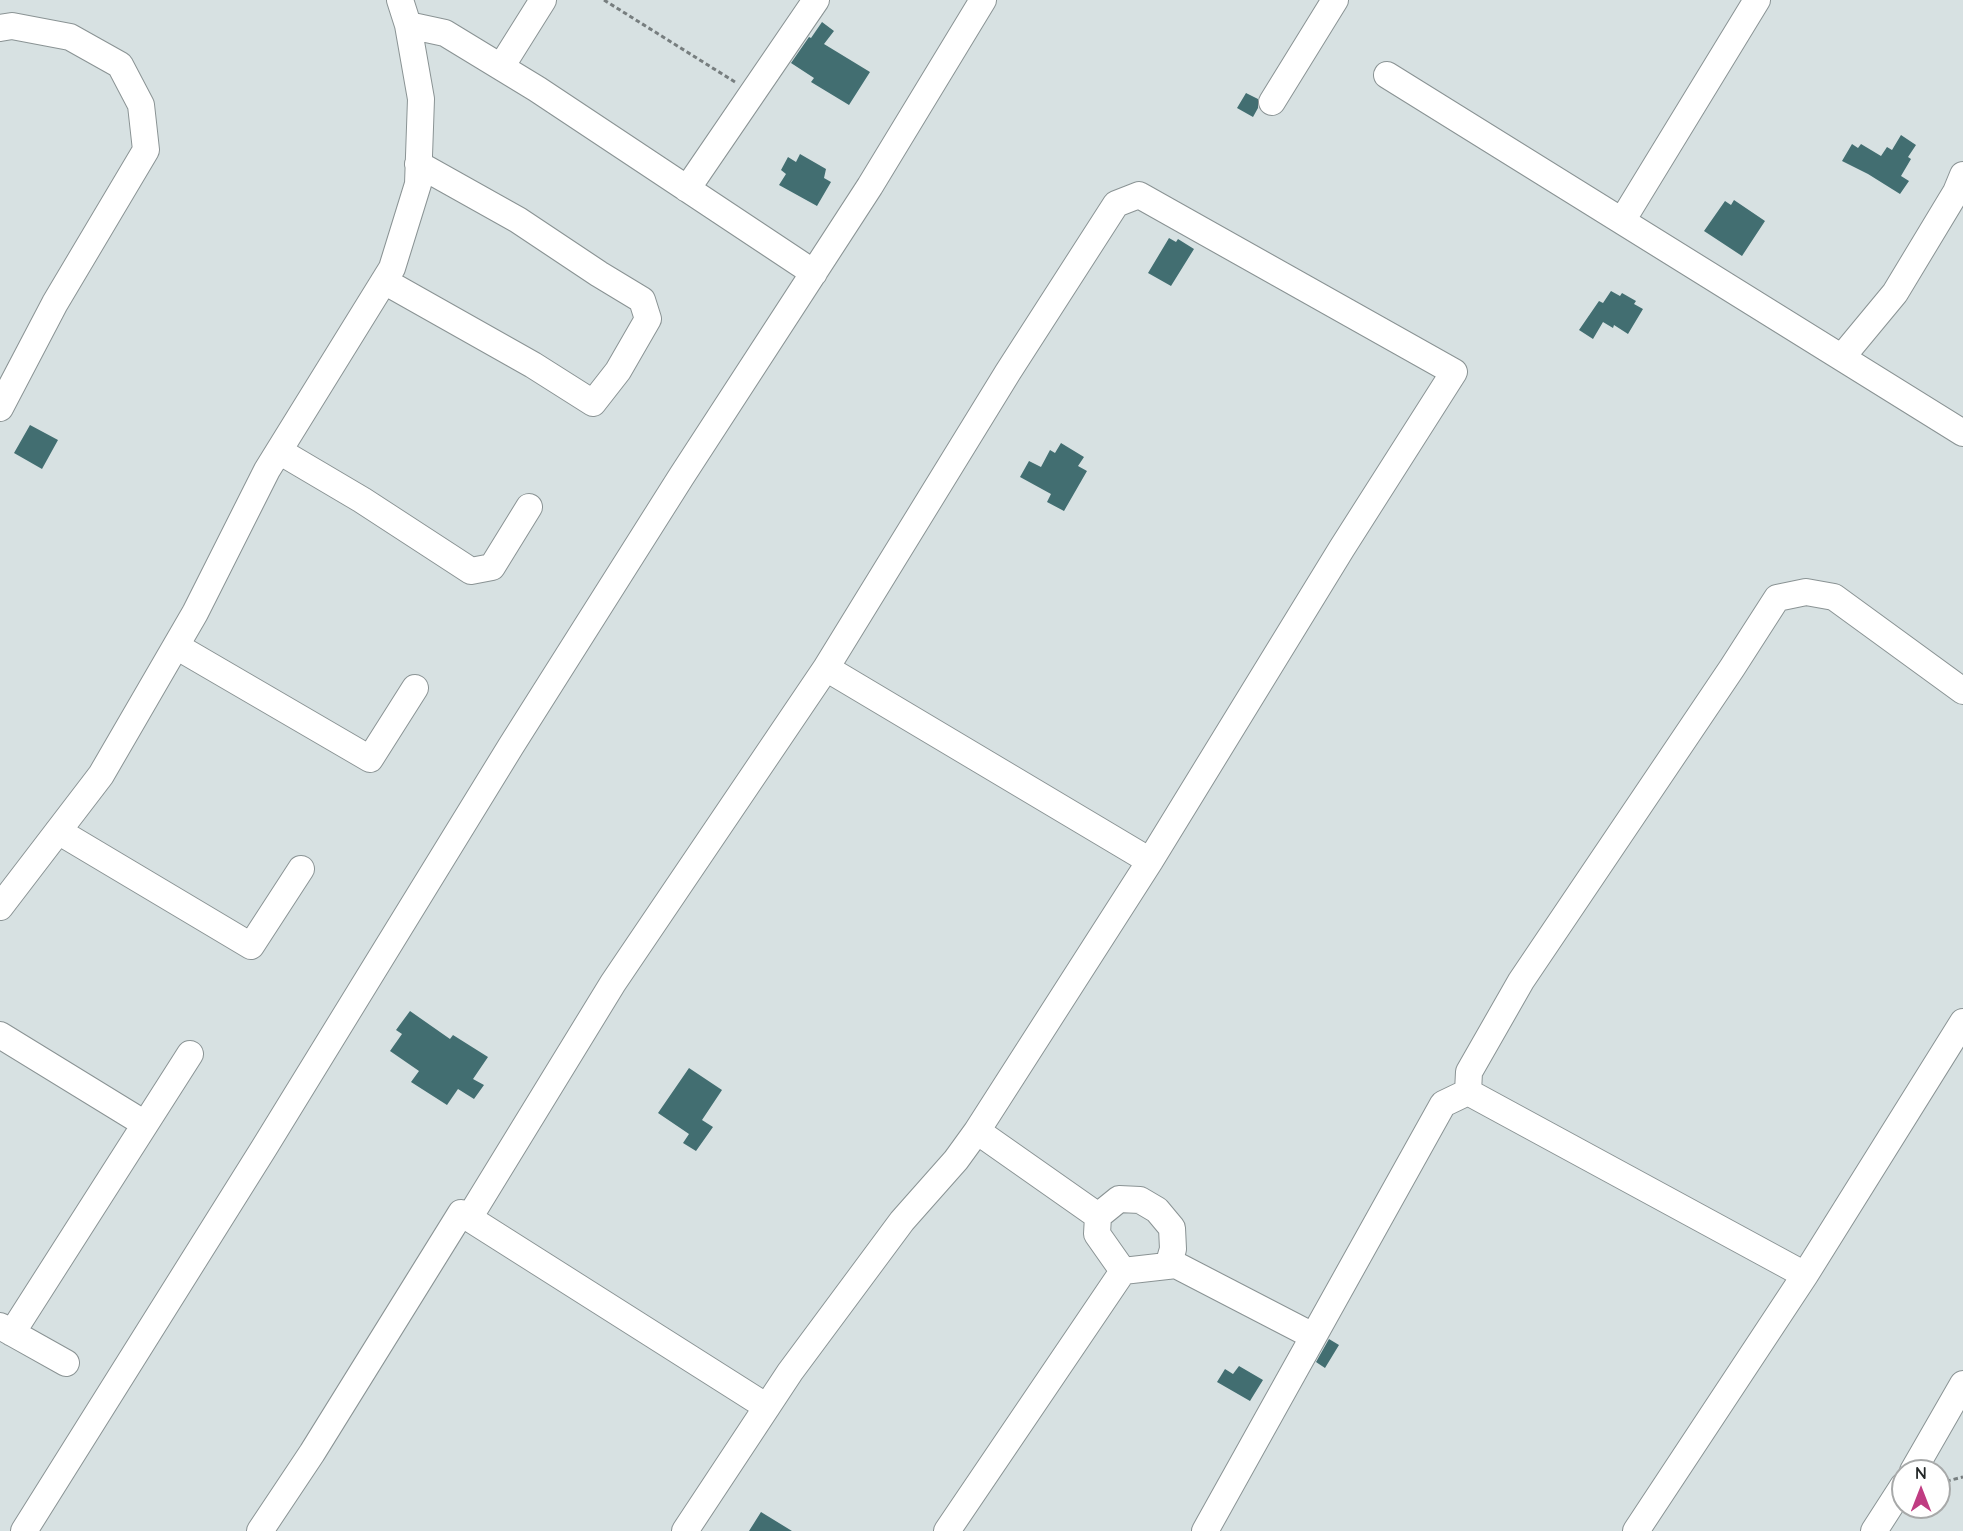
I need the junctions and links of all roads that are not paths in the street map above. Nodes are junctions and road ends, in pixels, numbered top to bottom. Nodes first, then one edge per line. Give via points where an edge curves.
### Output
1 (400, 0) edge
2 (543, 0) edge
3 (816, 0) edge
4 (982, 0) edge
5 (1335, 0) edge
6 (1757, 0) edge
7 (408, 25) junction
8 (0, 28) edge
9 (501, 67) junction
10 (1387, 75) dead end
11 (1272, 102) dead end
12 (418, 164) junction
13 (1963, 175) edge
14 (687, 189) junction
15 (1622, 220) junction
16 (814, 273) junction
17 (384, 280) junction
18 (1842, 357) junction
19 (0, 408) edge
20 (1963, 433) edge
21 (279, 451) junction
22 (529, 507) dead end
23 (176, 646) junction
24 (826, 668) junction
25 (415, 688) dead end
26 (1963, 691) edge
27 (58, 831) junction
28 (1150, 861) junction
29 (300, 869) dead end
30 (0, 907) edge
31 (1963, 1022) edge
32 (0, 1035) edge
33 (190, 1054) dead end
34 (1468, 1092) junction
35 (145, 1124) junction
36 (977, 1131) junction
37 (1098, 1216) junction
38 (469, 1218) junction
39 (1168, 1266) junction
40 (1123, 1271) junction
41 (1805, 1275) junction
42 (6, 1330) edge
43 (1313, 1336) junction
44 (66, 1363) dead end
45 (1963, 1384) edge
46 (767, 1407) junction
47 (1963, 1418) edge
48 (1931, 1441) junction
49 (1920, 1459) edge
50 (1891, 1505) edge
51 (24, 1531) edge
52 (260, 1531) edge
53 (685, 1531) edge
54 (947, 1531) edge
55 (1205, 1531) edge
56 (1636, 1531) edge
57 (1874, 1531) edge

1 - 7 street
2 - 9 street
3 - 14 street
4 - 16 street
5 - 11 street
6 - 15 street
7 - 9 street via 445,33
7 - 12 street via 421,99
8 - 19 street via 12,26 70,37 120,65 141,105 146,150 55,303
9 - 14 street
10 - 15 street
12 - 17 street via 418,184 392,268
12 - 17 street via 518,220 642,300 648,319 618,371 593,403
13 - 18 street via 1895,293
14 - 16 street
15 - 18 street
16 - 51 street via 511,746
17 - 21 street
18 - 20 street
21 - 22 street via 471,571 492,567
21 - 23 street
23 - 25 street via 370,759
23 - 27 street via 100,775
24 - 28 street
24 - 28 street via 1116,204 1139,195 1454,372
24 - 38 street via 613,983
26 - 34 street via 1834,597 1806,592 1777,598 1521,981 1469,1072
27 - 29 street via 251,945
27 - 30 street
28 - 36 street
31 - 41 street
32 - 35 street
33 - 35 street
34 - 41 street
34 - 43 street via 1443,1104
35 - 42 street
36 - 37 street
36 - 46 street via 902,1221
37 - 39 street via 1119,1199 1140,1200 1157,1210 1172,1228 1173,1249
37 - 40 street via 1097,1234
38 - 46 street
38 - 52 street via 461,1213
39 - 40 street
39 - 43 street via 1176,1265
40 - 54 street
41 - 56 street
42 - 44 street
43 - 55 street
45 - 48 street
46 - 53 street
47 - 48 street
48 - 49 street
50 - 57 street

